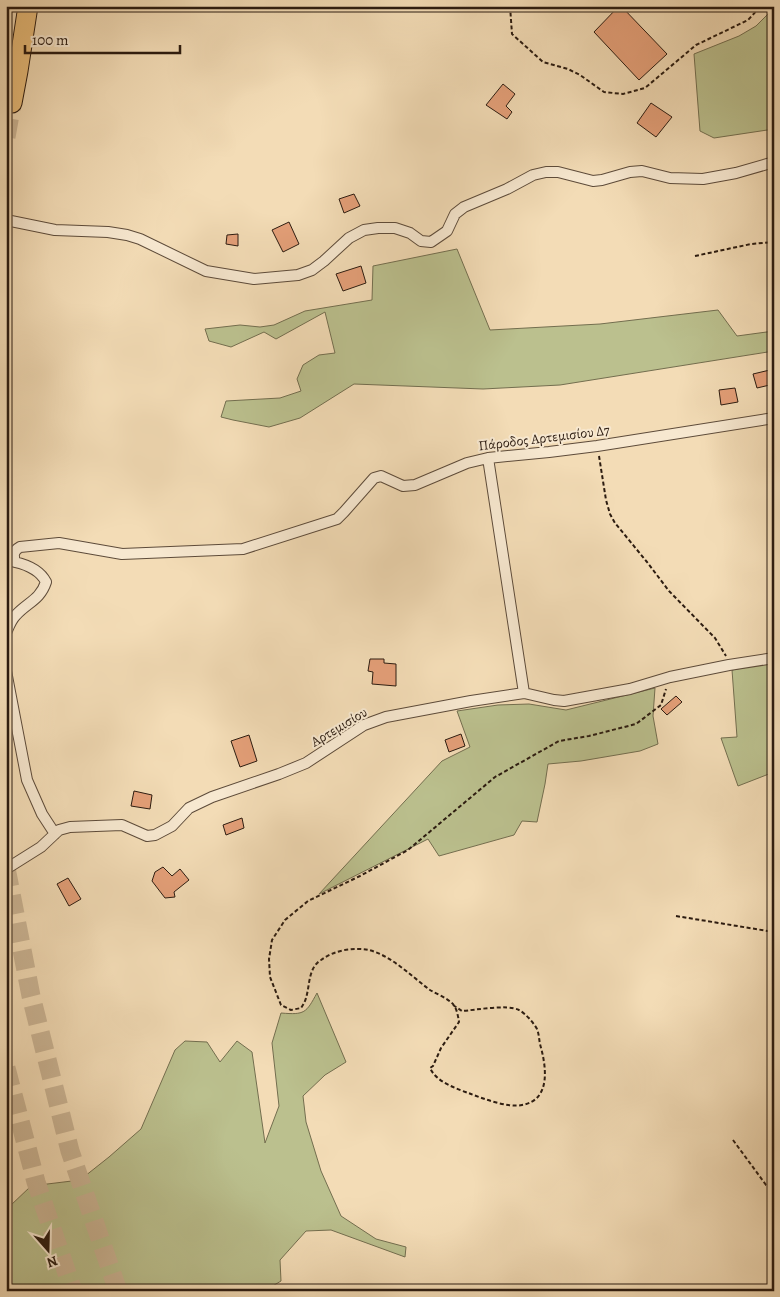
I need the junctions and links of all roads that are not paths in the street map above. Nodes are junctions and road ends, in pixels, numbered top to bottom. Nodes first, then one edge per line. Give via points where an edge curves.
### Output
1 (28, 6) edge
2 (12, 103) tunnel mouth
3 (774, 162) edge
4 (6, 220) edge
5 (774, 418) edge
6 (488, 458) junction
7 (11, 561) edge
8 (6, 633) edge
9 (774, 658) edge
10 (6, 671) edge
11 (524, 693) junction
12 (54, 834) junction
13 (6, 869) edge

1 - 2 highway
3 - 4 street via 703,179 670,178 642,171 593,182 546,172 464,207 455,214 447,231 431,242 421,242 410,233 395,228 364,230 349,238 312,270 298,275 254,280 206,271 127,235 54,230
5 - 6 street, Πάροδος Αρτεμισίου Δ7 via 597,446
6 - 7 street, Πάροδος Αρτεμισίου Δ7 via 467,463 415,485 403,486 381,476 374,478 336,519 243,549 122,554 59,543 20,547
6 - 11 street
7 - 8 street, Πάροδος Αρτεμισίου Δ7 via 38,571 46,582 38,598 16,615
9 - 11 street, Αρτεμισίου via 564,701
10 - 12 street via 27,780
11 - 12 street, Αρτεμισίου via 386,717 364,725 306,763 189,808 172,826 155,835 146,836 128,827 114,825 70,828
12 - 13 street, Αρτεμισίου via 40,848

